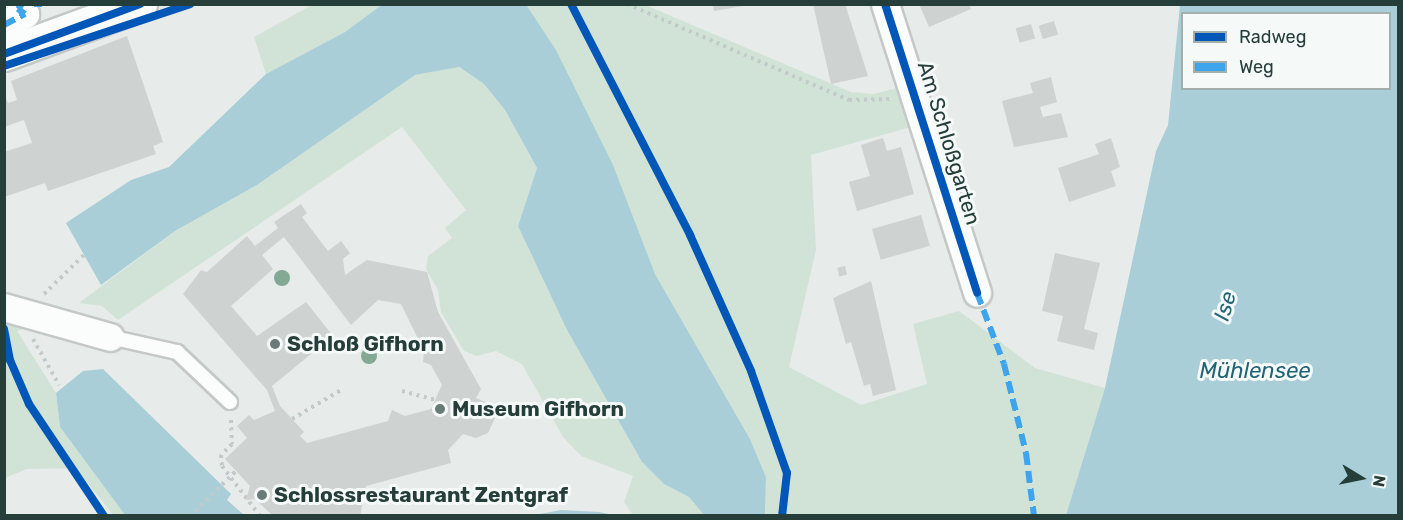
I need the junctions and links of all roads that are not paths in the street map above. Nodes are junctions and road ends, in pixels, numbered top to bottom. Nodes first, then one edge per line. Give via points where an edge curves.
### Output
1 (42, 4) edge
2 (140, 4) edge
3 (885, 4) edge
4 (18, 13) edge
5 (4, 54) edge
6 (976, 293) dead end
7 (4, 307) edge
8 (110, 337) joint
9 (230, 402) road end

1 - 4 street
2 - 5 street
3 - 6 street, Am Schloßgarten
7 - 8 street
8 - 9 lane via 177,352

